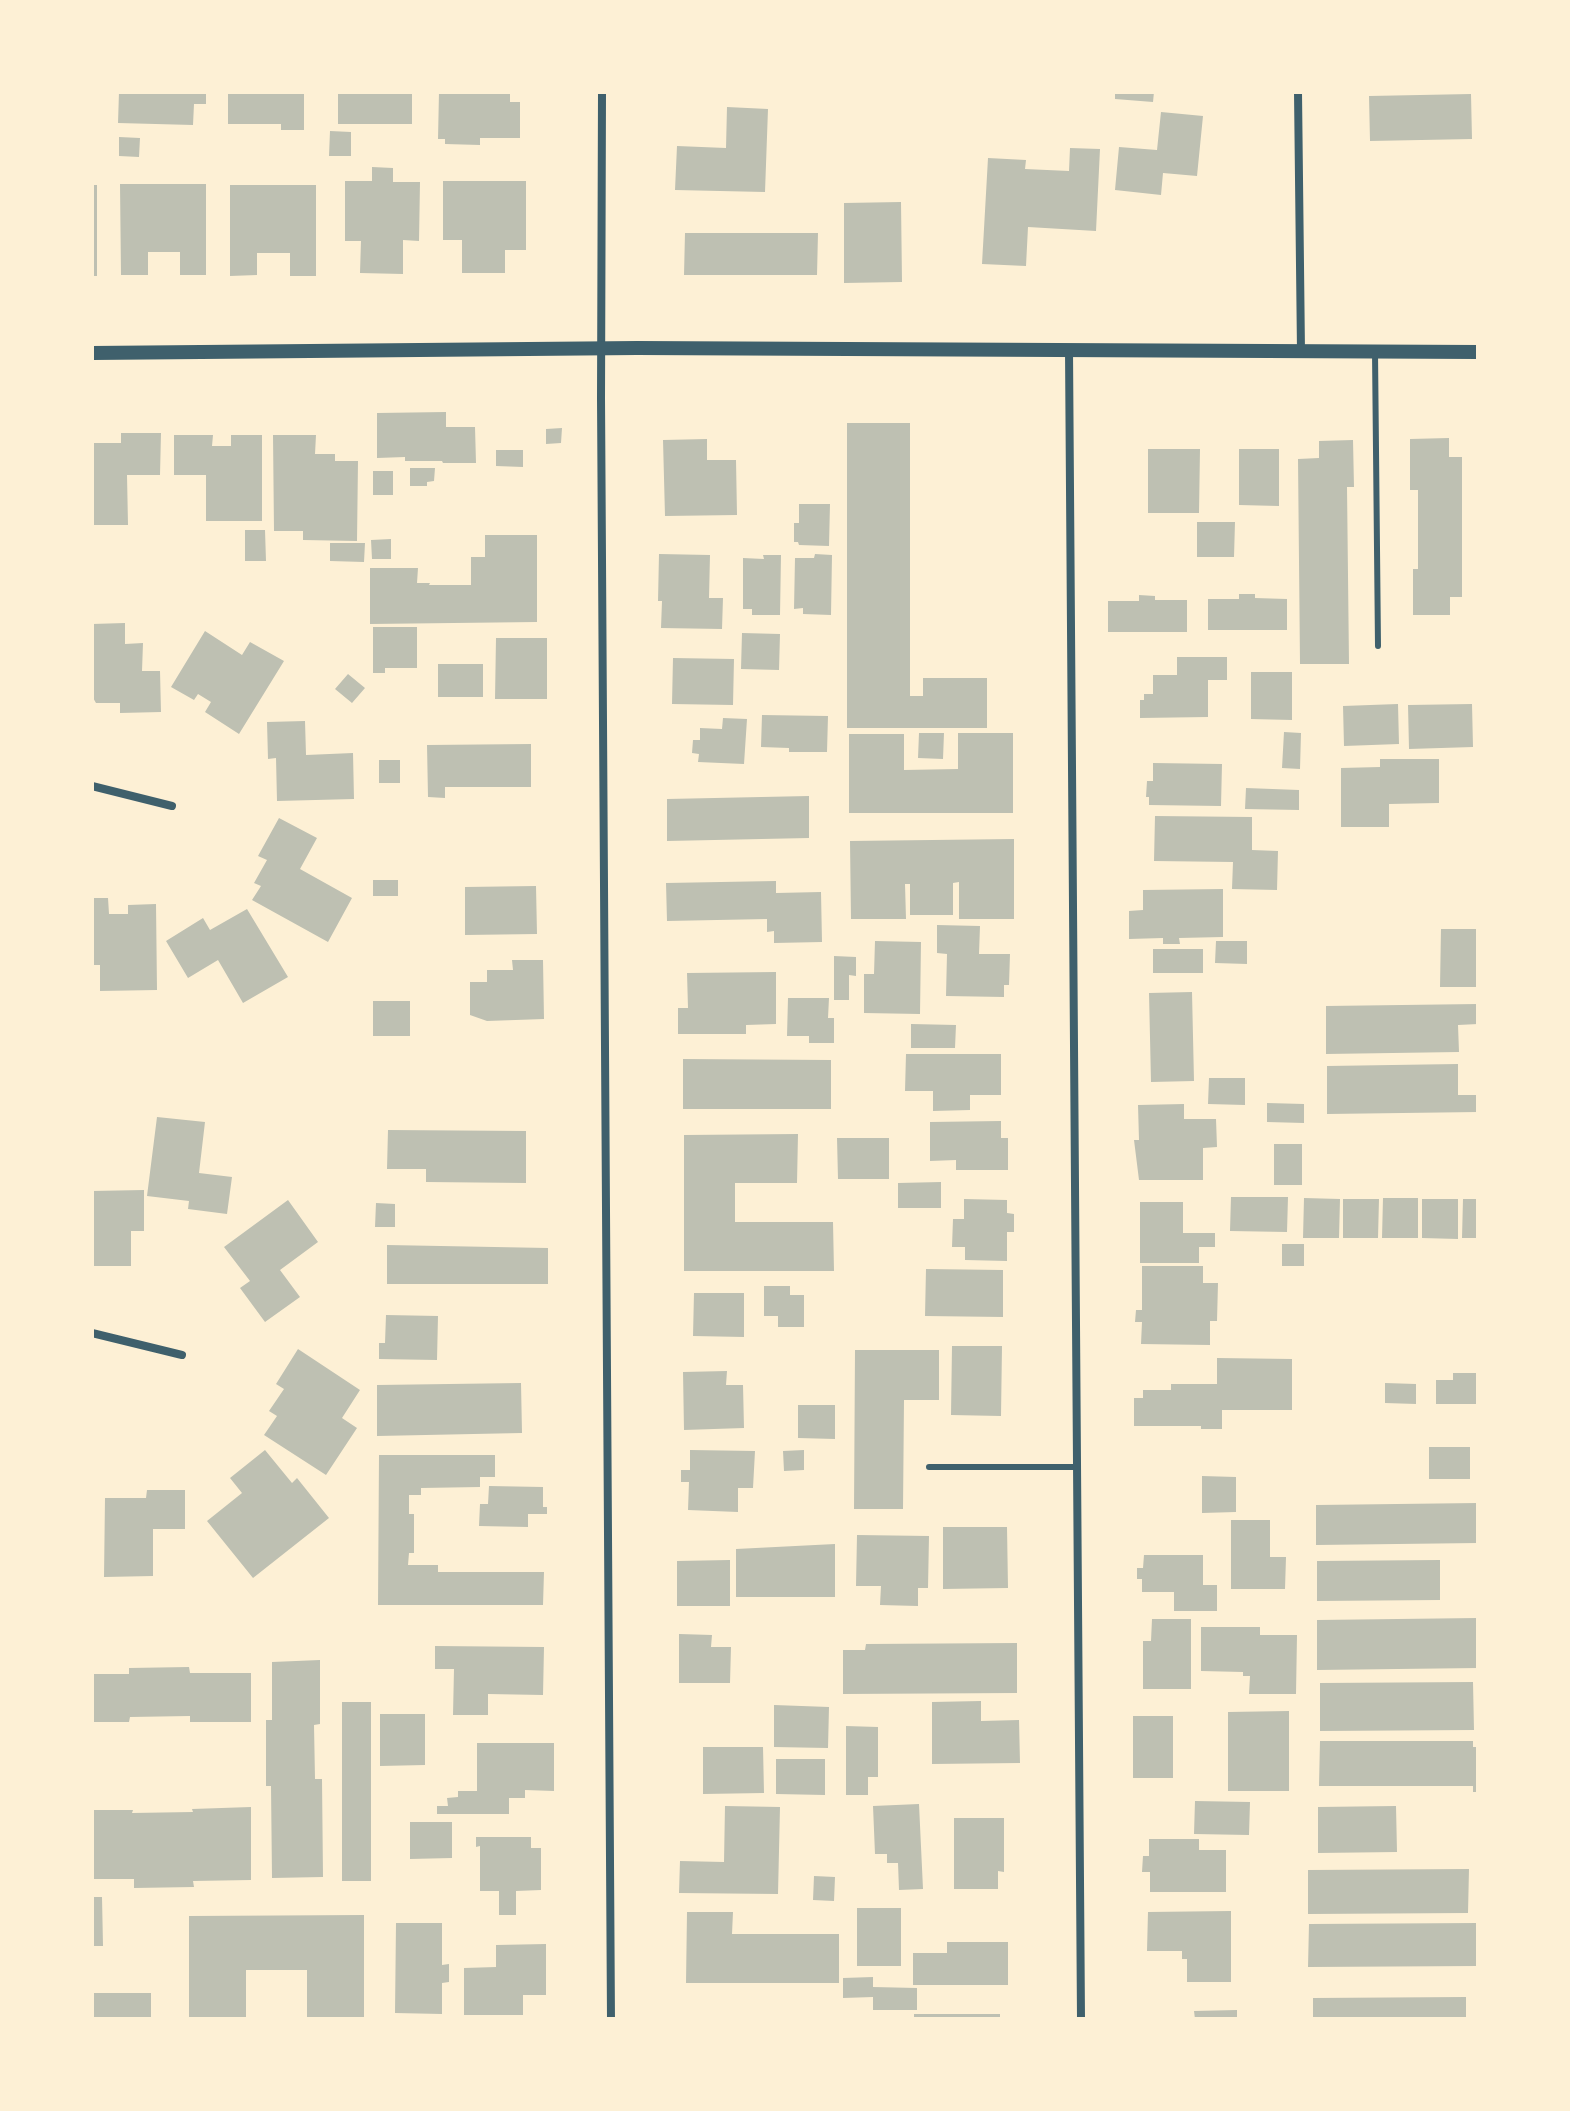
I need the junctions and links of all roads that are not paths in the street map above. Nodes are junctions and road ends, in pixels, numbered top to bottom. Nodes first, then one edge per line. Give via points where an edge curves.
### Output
1 (602, 92) edge
2 (1298, 92) edge
3 (601, 349) junction
4 (1069, 350) junction
5 (1301, 352) junction
6 (1375, 352) junction
7 (1478, 352) edge
8 (92, 353) edge
9 (1378, 646) dead end
10 (92, 786) edge
11 (172, 806) dead end
12 (92, 1333) edge
13 (182, 1355) dead end
14 (929, 1467) dead end
15 (1078, 1467) junction
16 (611, 2019) edge
17 (1081, 2019) edge

1 - 3 street
2 - 5 street
3 - 4 street
3 - 8 street
3 - 16 street
4 - 5 street
4 - 15 street
5 - 6 street
6 - 7 street
6 - 9 lane
10 - 11 street
12 - 13 street
14 - 15 lane
15 - 17 street

